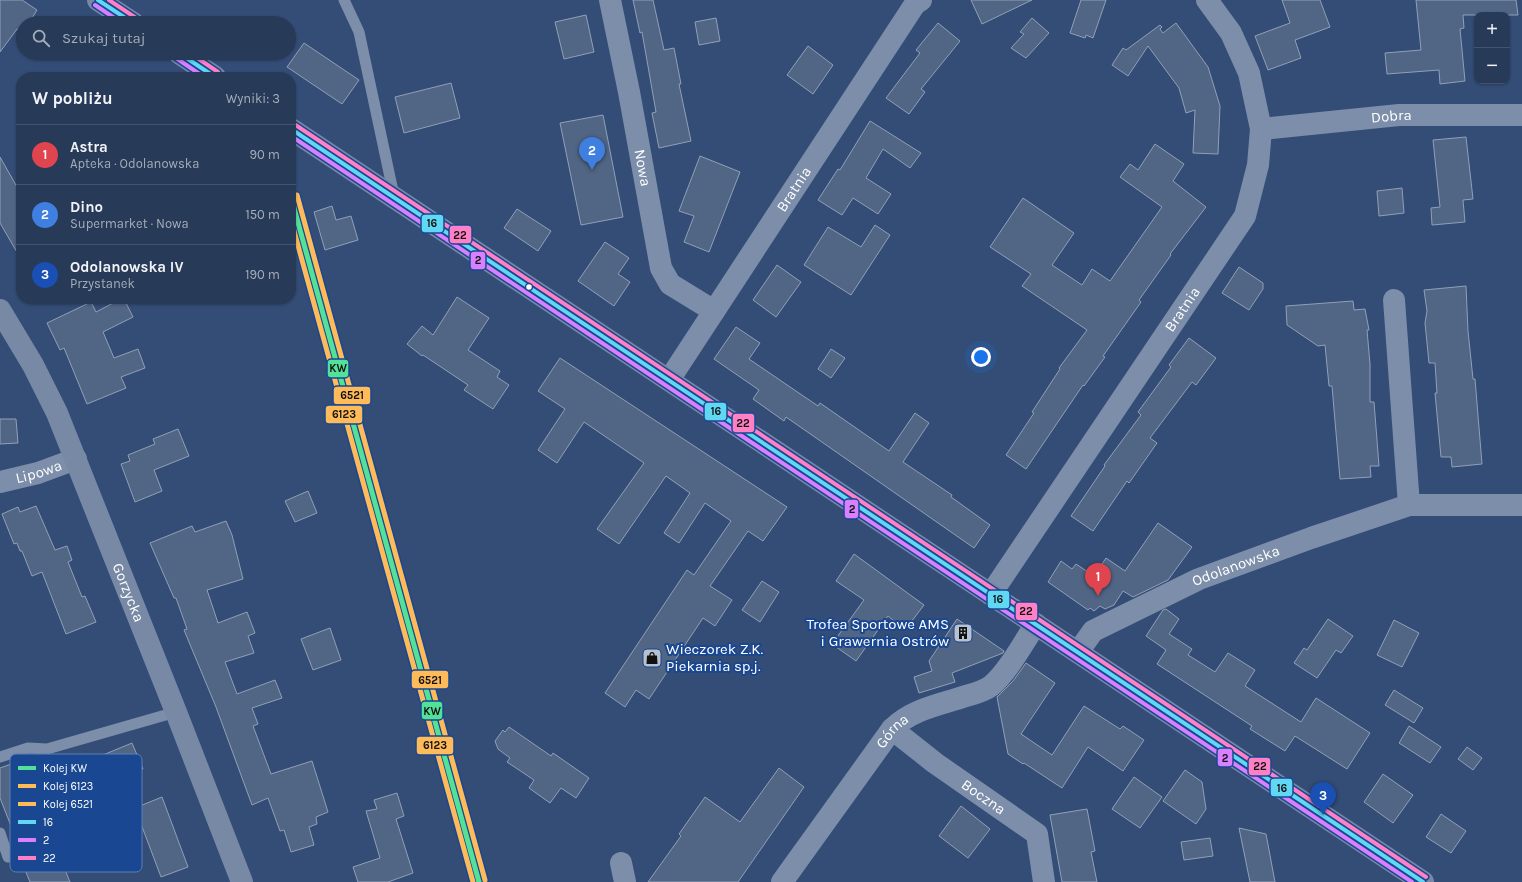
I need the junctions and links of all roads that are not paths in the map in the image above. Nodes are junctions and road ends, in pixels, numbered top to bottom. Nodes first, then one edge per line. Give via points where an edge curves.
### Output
1 (98, 0) edge
2 (344, 0) edge
3 (610, 0) edge
4 (921, 0) edge
5 (1207, 0) edge
6 (122, 16) edge
7 (190, 60) edge
8 (208, 72) edge
9 (1522, 115) edge
10 (1260, 128) junction
11 (296, 131) edge
12 (394, 197) junction
13 (1394, 300) dead end
14 (0, 310) edge
15 (714, 311) junction
16 (669, 380) junction
17 (76, 459) junction
18 (0, 482) edge
19 (1409, 505) junction
20 (1522, 505) edge
21 (991, 594) junction
22 (1036, 624) junction
23 (1078, 652) junction
24 (176, 712) junction
25 (892, 729) junction
26 (0, 757) edge
27 (0, 833) edge
28 (8, 857) dead end
29 (1418, 880) edge
30 (242, 882) edge
31 (782, 882) edge
32 (1044, 882) edge

1 - 6 main road
2 - 12 lane via 359,32
3 - 15 street, Nowa via 661,268 670,284
4 - 15 street, Bratnia via 915,4
5 - 10 street, Bratnia via 1231,33 1249,73
7 - 8 main road
9 - 10 street, Dobra via 1399,115
10 - 21 street, Bratnia via 1258,165 1245,216
11 - 12 main road
12 - 16 main road
13 - 19 street
14 - 17 main road, Gorzycka via 47,391
15 - 16 street, Bratnia
16 - 21 main road
17 - 18 street, Lipowa via 38,473
17 - 24 main road, Gorzycka
19 - 20 street, Odolanowska
19 - 23 street, Odolanowska via 1198,579 1093,632
21 - 22 main road
22 - 23 main road
22 - 25 street, Górna via 1000,677 990,686 912,714
23 - 29 main road
24 - 26 lane via 47,749 28,748
24 - 30 main road, Gorzycka
25 - 31 street, Górna
25 - 32 street, Boczna via 935,763 1037,834
27 - 28 lane

